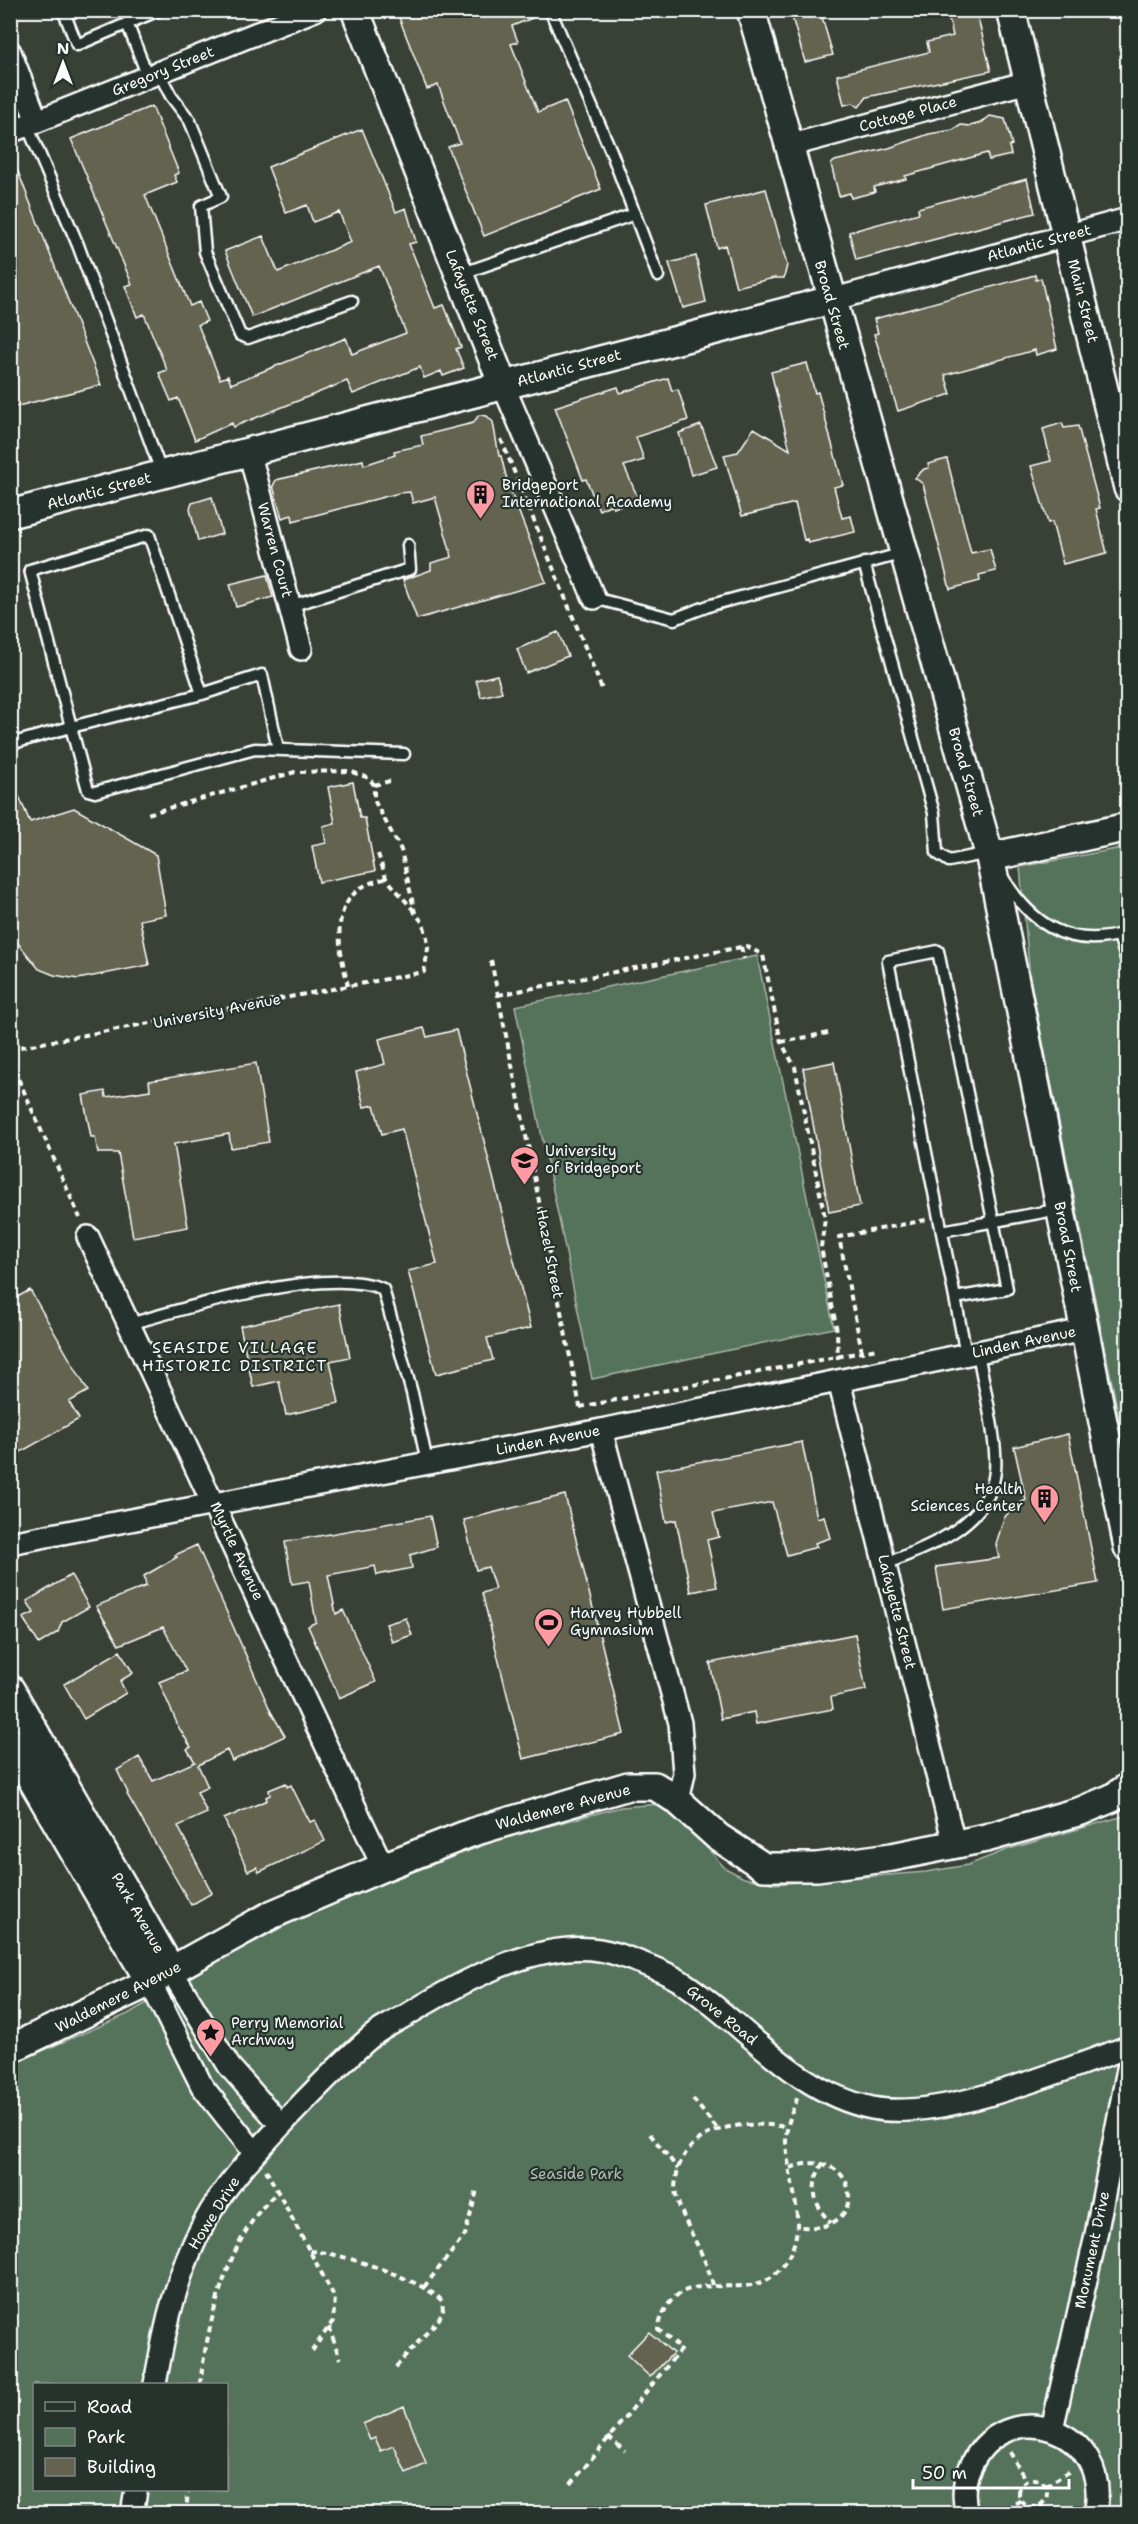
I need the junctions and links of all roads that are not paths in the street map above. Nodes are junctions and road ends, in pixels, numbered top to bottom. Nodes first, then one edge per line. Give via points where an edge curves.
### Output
1 (63, 10) edge
2 (159, 10) edge
3 (315, 10) edge
4 (355, 10) edge
5 (550, 10) edge
6 (751, 10) edge
7 (1011, 10) edge
8 (132, 18) edge
9 (10, 52) edge
10 (154, 75) junction
11 (1028, 82) junction
12 (25, 126) edge
13 (788, 146) junction
14 (635, 214) junction
15 (1128, 219) edge
16 (1067, 235) junction
17 (460, 274) junction
18 (658, 276) dead end
19 (831, 300) junction
20 (352, 301) dead end
21 (503, 385) junction
22 (249, 451) junction
23 (162, 474) junction
24 (1128, 488) edge
25 (10, 514) edge
26 (408, 545) dead end
27 (904, 553) junction
28 (864, 563) junction
29 (594, 598) joint
30 (290, 606) junction
31 (301, 649) dead end
32 (202, 694) junction
33 (71, 727) junction
34 (10, 744) edge
35 (278, 749) junction
36 (404, 754) dead end
37 (1128, 827) edge
38 (990, 855) junction
39 (1123, 934) edge
40 (1128, 965) edge
41 (1060, 1209) junction
42 (993, 1221) junction
43 (942, 1231) junction
44 (88, 1237) road end
45 (955, 1298) junction
46 (130, 1324) junction
47 (1084, 1330) junction
48 (972, 1353) junction
49 (844, 1380) junction
50 (601, 1430) junction
51 (427, 1462) junction
52 (215, 1503) junction
53 (10, 1543) edge
54 (1128, 1547) edge
55 (885, 1564) junction
56 (10, 1689) edge
57 (10, 1742) edge
58 (1128, 1787) edge
59 (678, 1801) junction
60 (954, 1843) junction
61 (383, 1867) junction
62 (160, 1976) junction
63 (1128, 2048) edge
64 (10, 2049) edge
65 (1128, 2069) edge
66 (281, 2125) junction
67 (251, 2156) junction
68 (155, 2383) edge
69 (1052, 2429) junction
70 (136, 2491) edge
71 (132, 2514) edge
72 (968, 2514) edge
73 (1095, 2514) edge

1 - 8 lane via 77,45
2 - 8 lane
3 - 10 street, Gregory Street
4 - 17 street, Lafayette Street
5 - 14 lane
6 - 13 street, Broad Street
7 - 11 street, Main Street
8 - 10 lane
9 - 12 street
10 - 12 street, Gregory Street
10 - 20 lane via 190,122 221,197 201,206 203,243 240,335 248,338
11 - 13 street, Cottage Place
11 - 16 street, Main Street
12 - 23 lane via 78,245
13 - 19 street, Broad Street
14 - 17 lane
14 - 18 lane
15 - 16 street, Atlantic Street
16 - 19 street, Atlantic Street
16 - 24 street, Main Street
17 - 21 street, Lafayette Street
19 - 21 street, Atlantic Street
19 - 27 street, Broad Street
21 - 22 street, Atlantic Street
21 - 29 street, Lafayette Street
22 - 23 street, Atlantic Street
22 - 30 street, Warren Court
23 - 25 street, Atlantic Street
26 - 30 lane via 410,569
27 - 28 lane
27 - 38 street, Broad Street
28 - 29 lane via 711,605 674,620
28 - 38 lane via 934,813 937,853 949,861
30 - 31 street, Warren Court
32 - 33 lane
32 - 33 lane via 149,535 30,570
32 - 35 lane via 262,675
33 - 34 lane
33 - 35 lane via 88,790 95,792 255,749
35 - 36 lane
37 - 38 street
38 - 39 lane via 1029,912 1044,924 1075,937
38 - 41 street, Broad Street
39 - 40 lane
41 - 42 lane
41 - 47 street, Broad Street
42 - 43 lane
42 - 43 lane via 938,951 888,961
42 - 45 lane via 1007,1288
43 - 45 lane
44 - 46 street, Myrtle Avenue
45 - 48 lane
46 - 51 lane via 232,1295 338,1282 383,1288
46 - 52 street, Myrtle Avenue
47 - 48 street, Linden Avenue
47 - 54 street, Broad Street
48 - 49 street, Linden Avenue
48 - 55 lane via 993,1447 995,1470 991,1487 979,1508 959,1529
49 - 50 street, Linden Avenue
49 - 55 street, Lafayette Street
50 - 51 street, Linden Avenue
50 - 59 street via 680,1723 684,1773
51 - 52 street, Linden Avenue
52 - 53 street, Linden Avenue
52 - 61 street, Myrtle Avenue
55 - 60 street, Lafayette Street
56 - 62 street, Park Avenue
57 - 62 street, Park Avenue
58 - 60 street, Waldemere Avenue via 1081,1811
59 - 60 street, Waldemere Avenue via 718,1837 764,1867 817,1867 892,1857
59 - 61 street, Waldemere Avenue via 655,1786 628,1786 472,1832
61 - 62 street, Waldemere Avenue via 273,1914
62 - 64 street, Waldemere Avenue
62 - 66 street, Park Avenue via 229,2066
62 - 67 street, Park Avenue via 202,2086
63 - 66 street, Grove Road via 976,2098 920,2109 874,2109 839,2098 789,2070 684,1983 613,1953 568,1949 513,1960 450,1988 384,2029 319,2085
65 - 69 street, Monument Drive via 1095,2240
66 - 67 street, Howe Drive
67 - 68 street, Howe Drive via 206,2220 183,2264
69 - 72 street via 1016,2428 985,2445 967,2475 964,2492
69 - 73 street via 1073,2441 1089,2459 1097,2477 1099,2497
70 - 71 street

